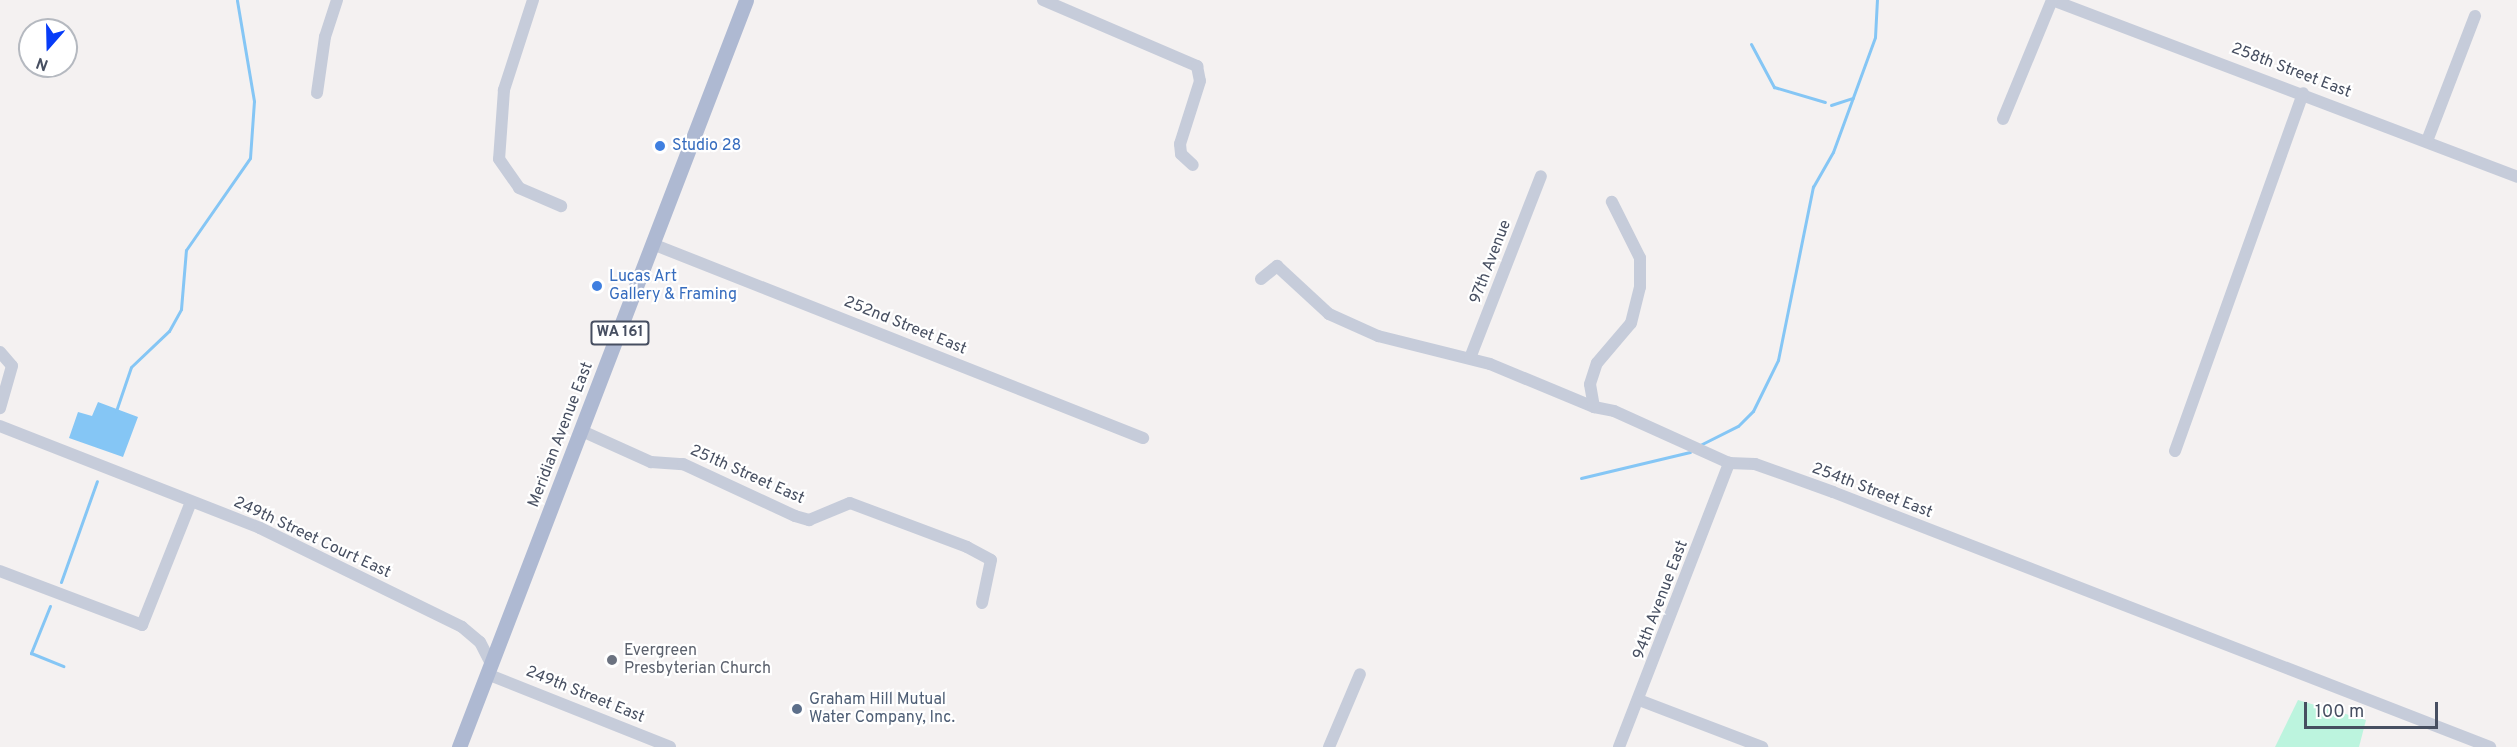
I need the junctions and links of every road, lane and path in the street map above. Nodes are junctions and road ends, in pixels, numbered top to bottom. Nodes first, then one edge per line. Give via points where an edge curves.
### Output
1 (337, 0) edge
2 (533, 0) edge
3 (746, 0) edge
4 (1043, 0) edge
5 (2052, 0) edge
6 (2475, 16) dead end
7 (317, 93) dead end
8 (2303, 93) junction
9 (2003, 119) dead end
10 (2427, 141) junction
11 (1193, 165) dead end
12 (1541, 176) dead end
13 (2517, 177) edge
14 (1612, 202) dead end
15 (561, 206) dead end
16 (655, 245) junction
17 (1261, 279) dead end
18 (4, 354) edge
19 (1470, 358) junction
20 (1594, 407) junction
21 (0, 408) edge
22 (0, 426) edge
23 (582, 431) junction
24 (1143, 438) dead end
25 (2175, 451) dead end
26 (1729, 463) junction
27 (191, 502) junction
28 (0, 571) edge
29 (982, 603) dead end
30 (489, 669) junction
31 (1360, 674) dead end
32 (1639, 700) junction
33 (459, 747) edge
34 (670, 747) edge
35 (1329, 747) edge
36 (1619, 747) edge
37 (1762, 747) edge
38 (2490, 747) edge

1 - 7 street
2 - 15 street via 504,90 497,128 499,159 519,188
3 - 16 main road, Meridian Avenue East / WA 161
4 - 11 street via 1178,54 1200,71 1180,144 1181,154
5 - 8 street, 258th Street East
5 - 9 street
6 - 10 street
8 - 10 street, 258th Street East
8 - 25 street via 2253,219
10 - 13 street, 258th Street East
12 - 19 street, 97th Avenue
14 - 20 street via 1640,258 1640,287 1631,323 1597,363 1590,384
16 - 23 main road, Meridian Avenue East / WA 161
16 - 24 street, 252nd Street East
17 - 19 street, 254th Street East via 1277,266 1336,319 1387,339
18 - 21 street via 12,370
19 - 20 street, 254th Street East
20 - 26 street, 254th Street East via 1614,411
22 - 27 street, 249th Street Court East
23 - 29 street, 251th Street East via 651,462 683,464 795,516 809,520 850,503 967,547 991,560
23 - 30 main road, Meridian Avenue East / WA 161
26 - 32 street, 94th Avenue East
26 - 38 street, 254th Street East via 1755,464 1833,492
27 - 28 street via 142,625
27 - 30 street, 249th Street Court East via 260,528 451,622 480,642
30 - 33 main road, Meridian Avenue East / WA 161
30 - 34 street, 249th Street East
31 - 35 street
32 - 36 street, 94th Avenue East
32 - 37 street

